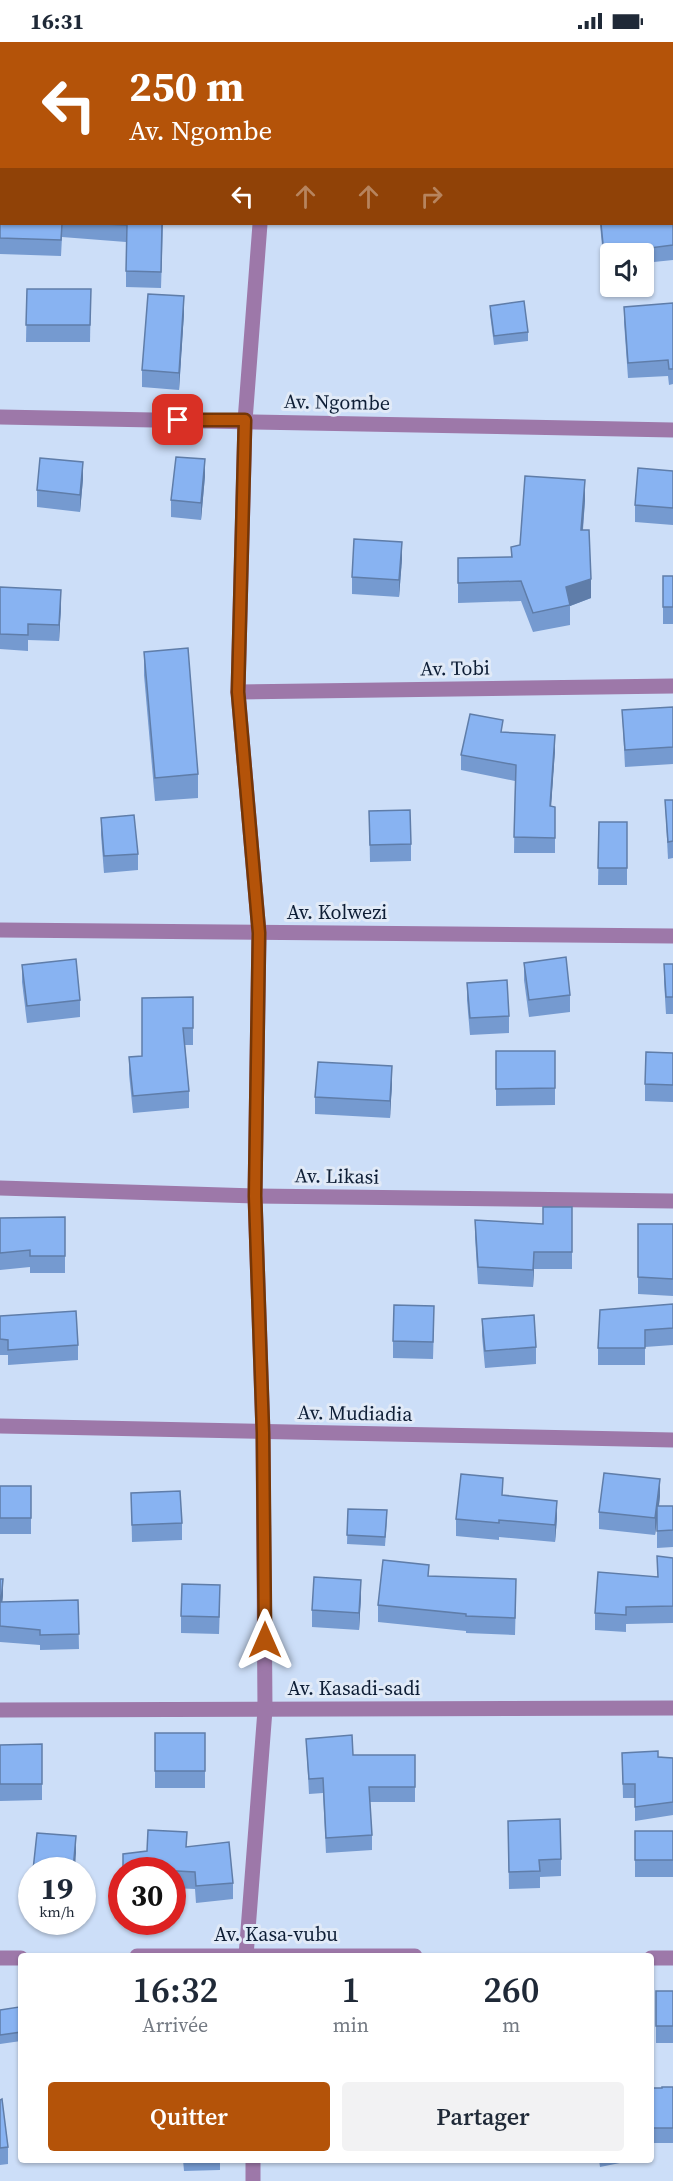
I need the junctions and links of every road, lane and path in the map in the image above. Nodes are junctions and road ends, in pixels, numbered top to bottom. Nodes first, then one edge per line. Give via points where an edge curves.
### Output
1 (260, 225) edge
2 (0, 417) edge
3 (245, 420) junction
4 (673, 430) edge
5 (673, 686) edge
6 (238, 692) junction
7 (0, 930) edge
8 (259, 933) junction
9 (673, 936) edge
10 (0, 1188) edge
11 (255, 1196) junction
12 (673, 1201) edge
13 (0, 1426) edge
14 (263, 1433) junction
15 (673, 1440) edge
16 (673, 1708) edge
17 (0, 1710) edge
18 (265, 1710) junction
19 (246, 1953) edge
20 (0, 1958) edge
21 (18, 1958) edge
22 (654, 1958) edge
23 (673, 1958) edge
24 (253, 2163) edge
25 (253, 2181) edge

1 - 3 street
2 - 3 street, Av. Ngombe
3 - 4 street, Av. Ngombe
3 - 6 street
5 - 6 street, Av. Tobi
6 - 8 street
7 - 8 street, Av. Kolwezi
8 - 9 street, Av. Kolwezi
8 - 11 street
10 - 11 street, Av. Likasi
11 - 12 street, Av. Likasi
11 - 14 street
13 - 14 street, Av. Mudiadia
14 - 15 street, Av. Mudiadia
14 - 18 street
16 - 18 street, Av. Kasadi-sadi
17 - 18 street, Av. Kasadi-sadi
18 - 19 street
20 - 21 street
22 - 23 street
24 - 25 street

